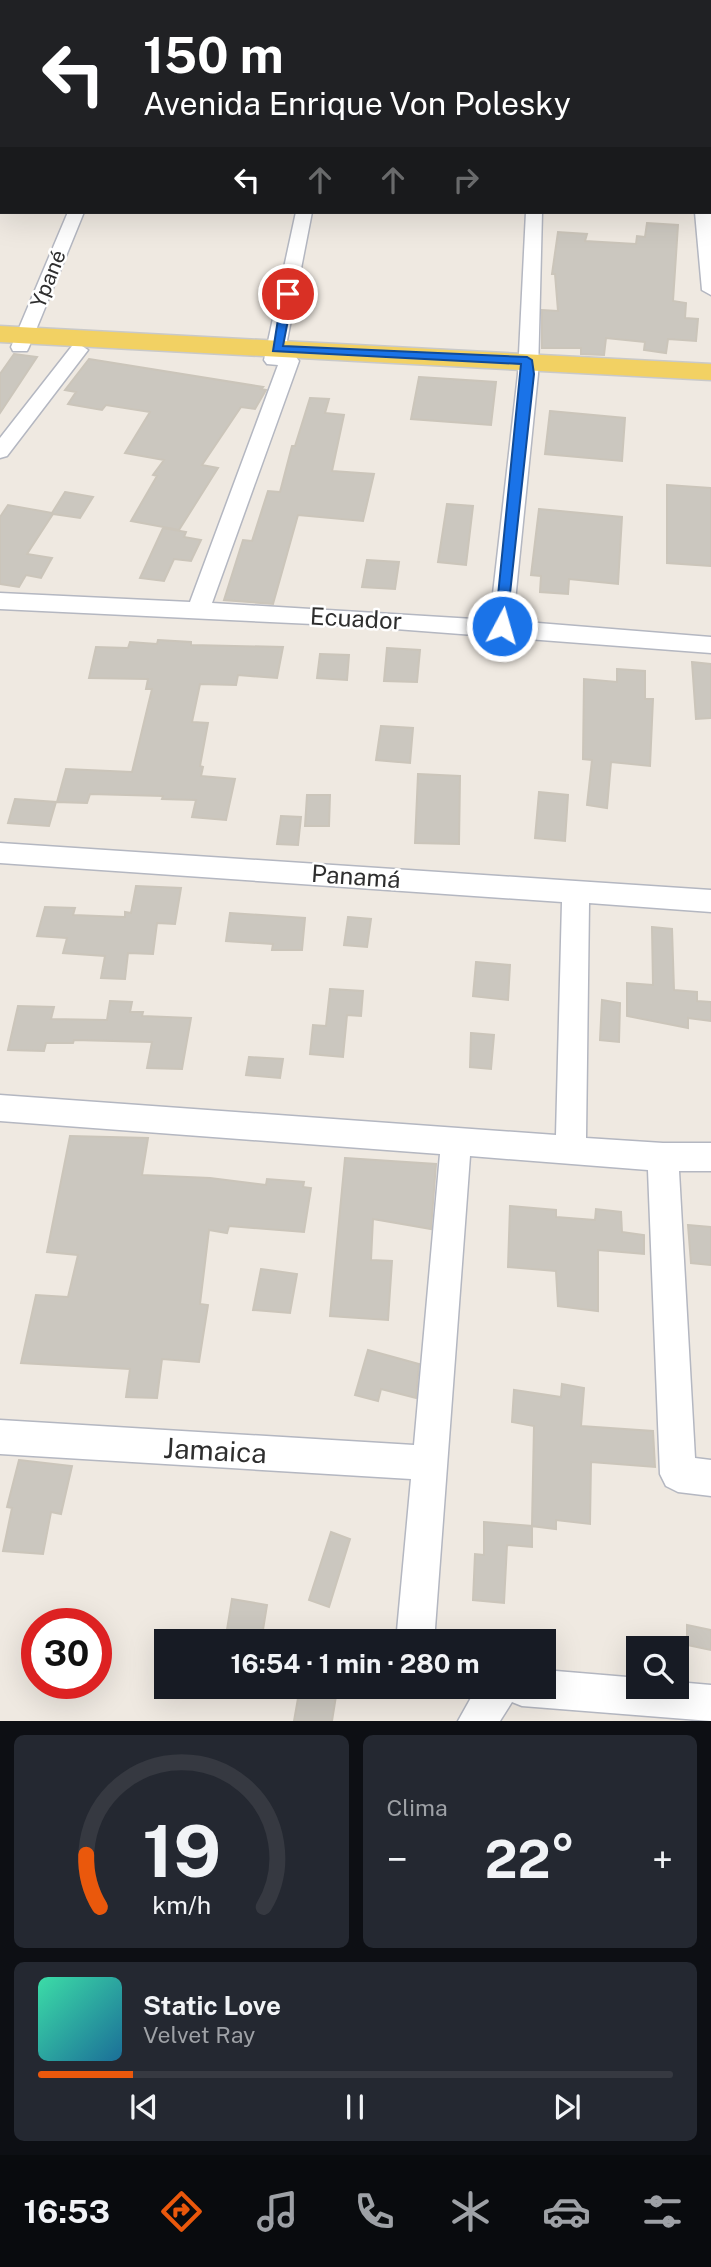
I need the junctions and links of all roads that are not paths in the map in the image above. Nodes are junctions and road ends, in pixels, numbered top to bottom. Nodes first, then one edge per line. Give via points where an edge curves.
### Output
1 (75, 214) edge
2 (304, 214) edge
3 (534, 214) edge
4 (703, 214) edge
5 (710, 270) edge
6 (711, 290) edge
7 (11, 341) edge
8 (79, 350) junction
9 (280, 357) junction
10 (527, 367) junction
11 (711, 372) edge
12 (711, 383) edge
13 (0, 452) edge
14 (0, 601) edge
15 (199, 609) junction
16 (502, 626) junction
17 (711, 645) edge
18 (0, 853) edge
19 (576, 891) junction
20 (711, 901) edge
21 (0, 1108) edge
22 (456, 1141) junction
23 (571, 1149) junction
24 (663, 1157) junction
25 (711, 1157) edge
26 (0, 1437) edge
27 (430, 1462) junction
28 (711, 1478) edge
29 (416, 1629) edge
30 (556, 1690) edge
31 (492, 1699) edge
32 (711, 1703) edge
33 (477, 1721) edge

1 - 7 street, Ypané
2 - 9 street
3 - 10 street
4 - 5 street
5 - 6 street
7 - 8 main road
7 - 9 main road
8 - 9 main road
8 - 13 street
9 - 10 main road
9 - 15 street
10 - 11 main road
10 - 12 main road
10 - 16 street
14 - 15 street, Ecuador
15 - 16 street, Ecuador
16 - 17 street, Ecuador
18 - 19 street, Panamá
19 - 20 street, Panamá
19 - 23 street
21 - 22 street
22 - 23 street
22 - 27 street
23 - 24 street
24 - 25 street
24 - 28 street via 678,1474
26 - 27 street, Jamaica
27 - 29 street
30 - 32 street
31 - 33 street

